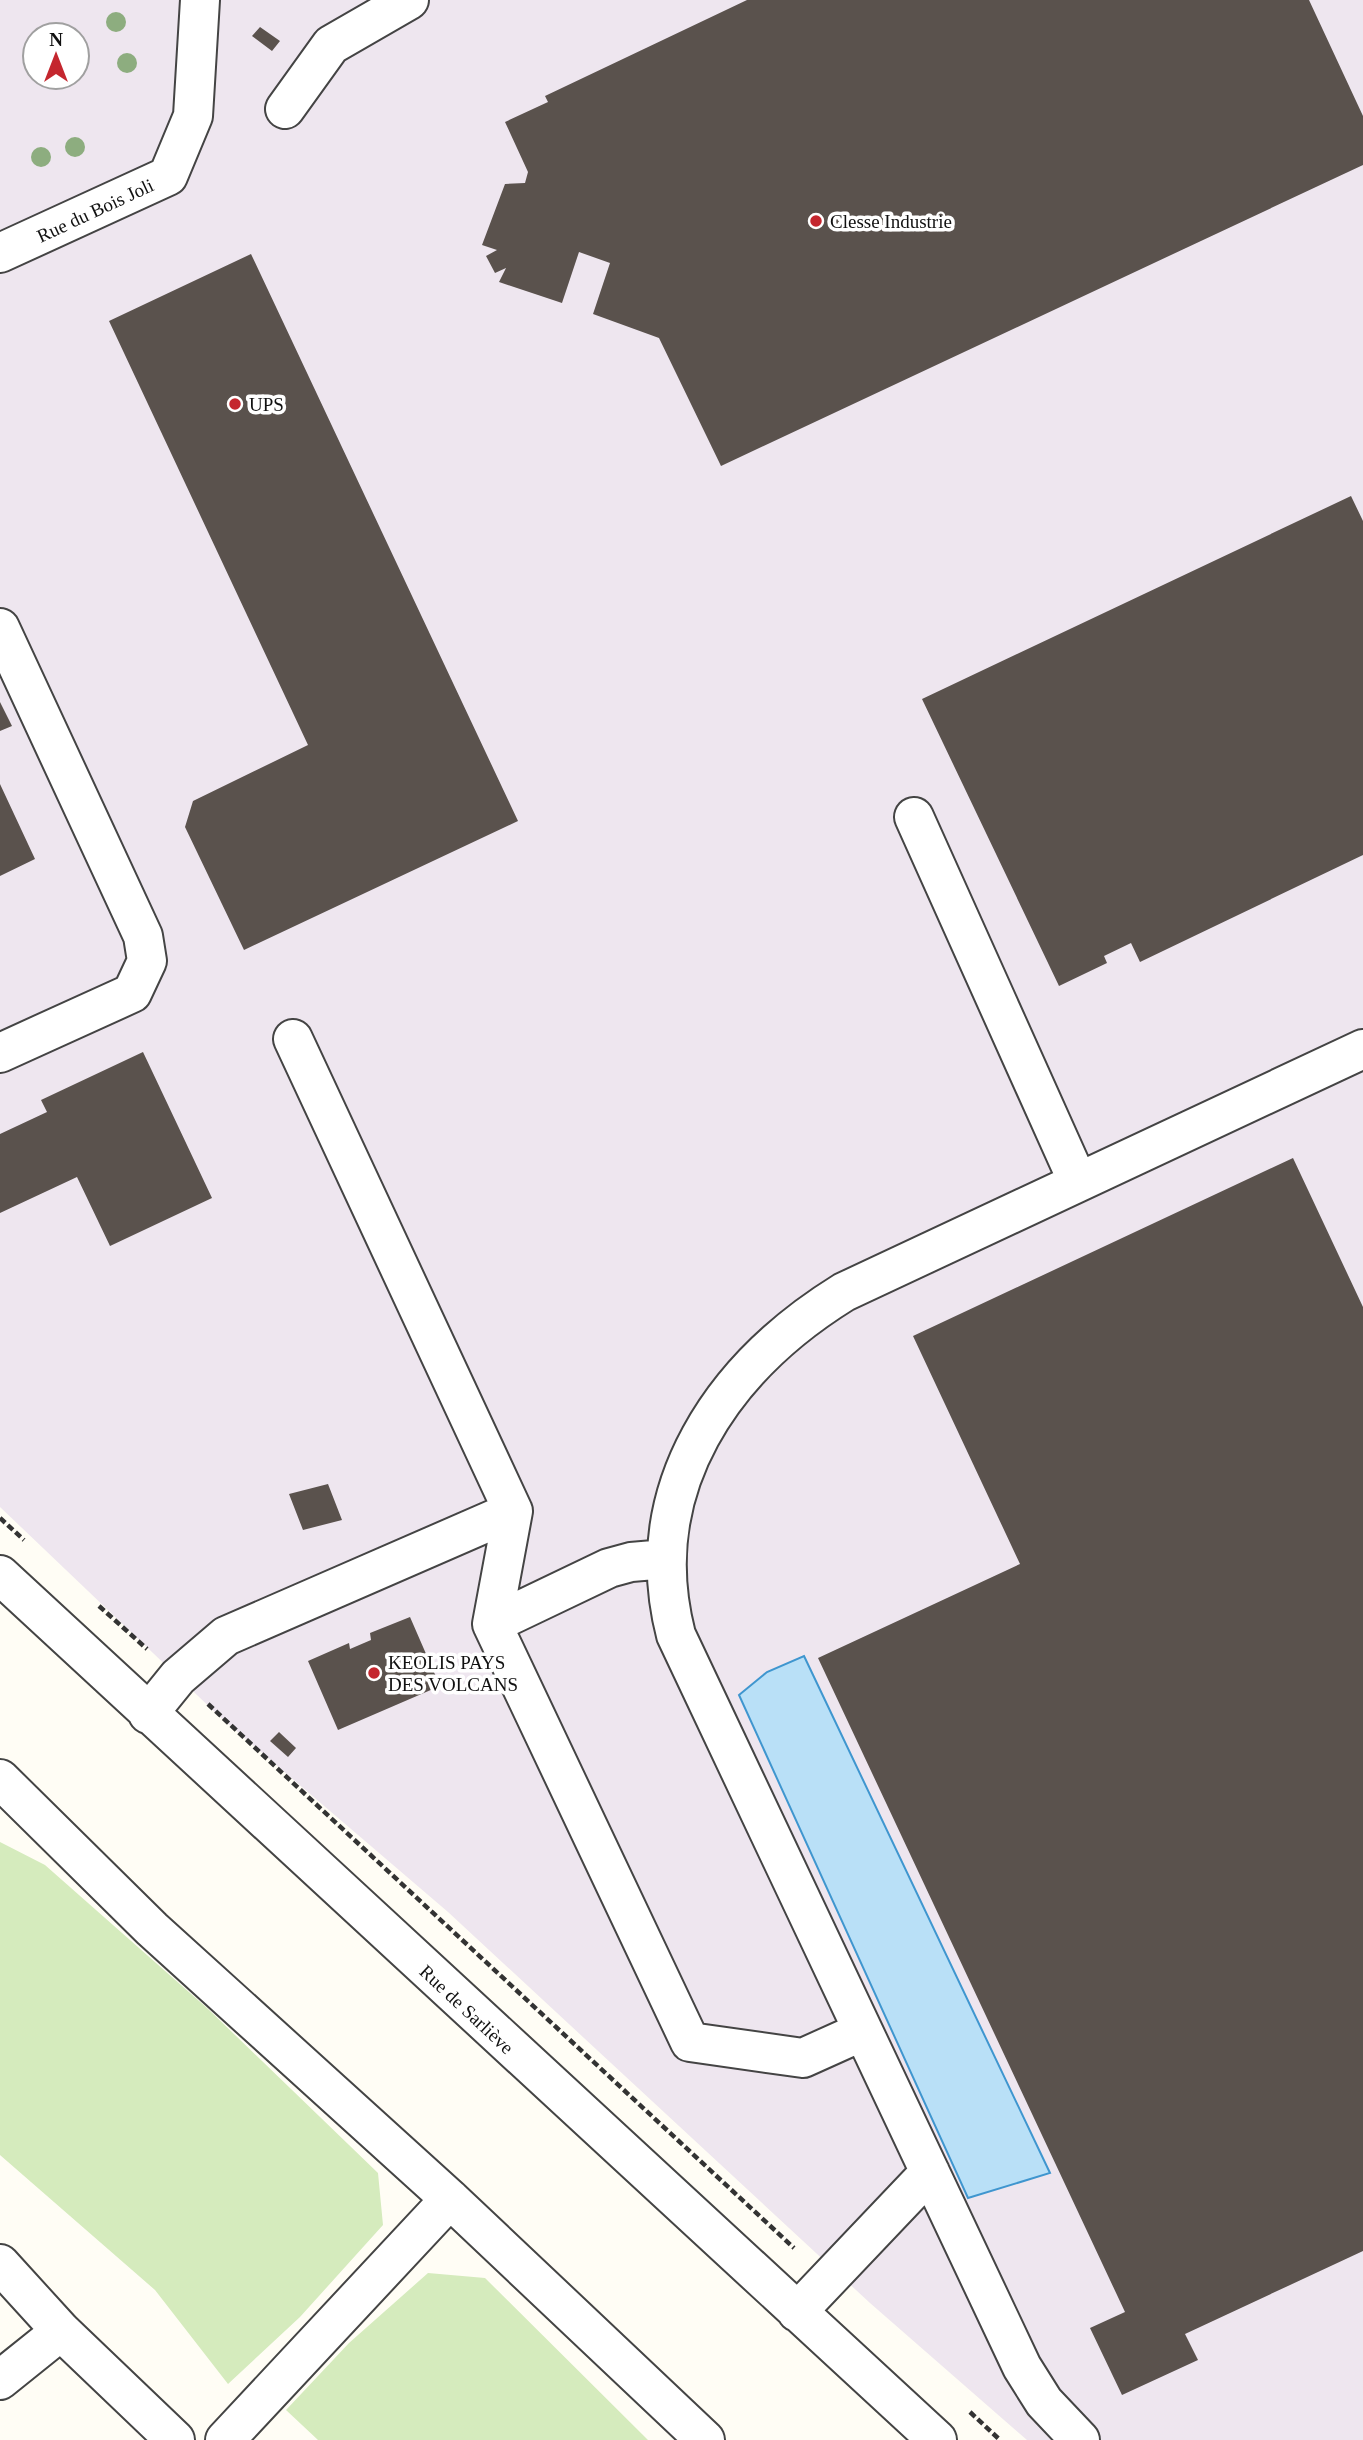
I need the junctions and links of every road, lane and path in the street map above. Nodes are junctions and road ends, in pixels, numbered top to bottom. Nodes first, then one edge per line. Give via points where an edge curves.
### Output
1 (200, 0) edge
2 (409, 0) edge
3 (285, 110) dead end
4 (0, 253) edge
5 (0, 628) edge
6 (914, 817) dead end
7 (293, 1039) dead end
8 (1363, 1049) edge
9 (0, 1053) edge
10 (1077, 1182) junction
11 (513, 1511) junction
12 (0, 1518) edge
13 (30, 1544) dead end
14 (666, 1559) junction
15 (0, 1575) edge
16 (89, 1597) dead end
17 (492, 1624) junction
18 (178, 1677) junction
19 (148, 1714) junction
20 (0, 1779) edge
21 (863, 2031) junction
22 (930, 2172) junction
23 (450, 2199) junction
24 (0, 2264) edge
25 (828, 2280) junction
26 (797, 2312) junction
27 (61, 2330) junction
28 (0, 2380) edge
29 (959, 2402) dead end
30 (175, 2440) edge
31 (225, 2440) edge
32 (705, 2440) edge
33 (937, 2440) edge
34 (1000, 2440) edge
35 (1080, 2440) edge

1 - 4 street, Rue du Bois Joli via 193,116 168,176
2 - 3 street via 331,45
5 - 9 street via 143,936 147,961 132,993
6 - 10 street
7 - 11 street
8 - 10 street
10 - 14 street via 844,1292 800,1319 741,1376 703,1429 678,1484
11 - 17 street
11 - 18 street via 226,1636
12 - 13 path
14 - 17 street via 609,1568
14 - 21 street via 668,1603 676,1636
15 - 19 street, Rue de Sarliève
16 - 18 path
17 - 21 street via 690,2042 803,2058
18 - 19 street
18 - 25 path
19 - 26 street, Rue de Sarliève
20 - 23 street via 152,1929
21 - 22 street
22 - 25 street
22 - 35 street via 1022,2367 1044,2402
23 - 31 street
23 - 32 street
24 - 27 street
25 - 26 street
26 - 33 street, Rue de Sarliève
27 - 28 street
27 - 30 street
29 - 34 path

